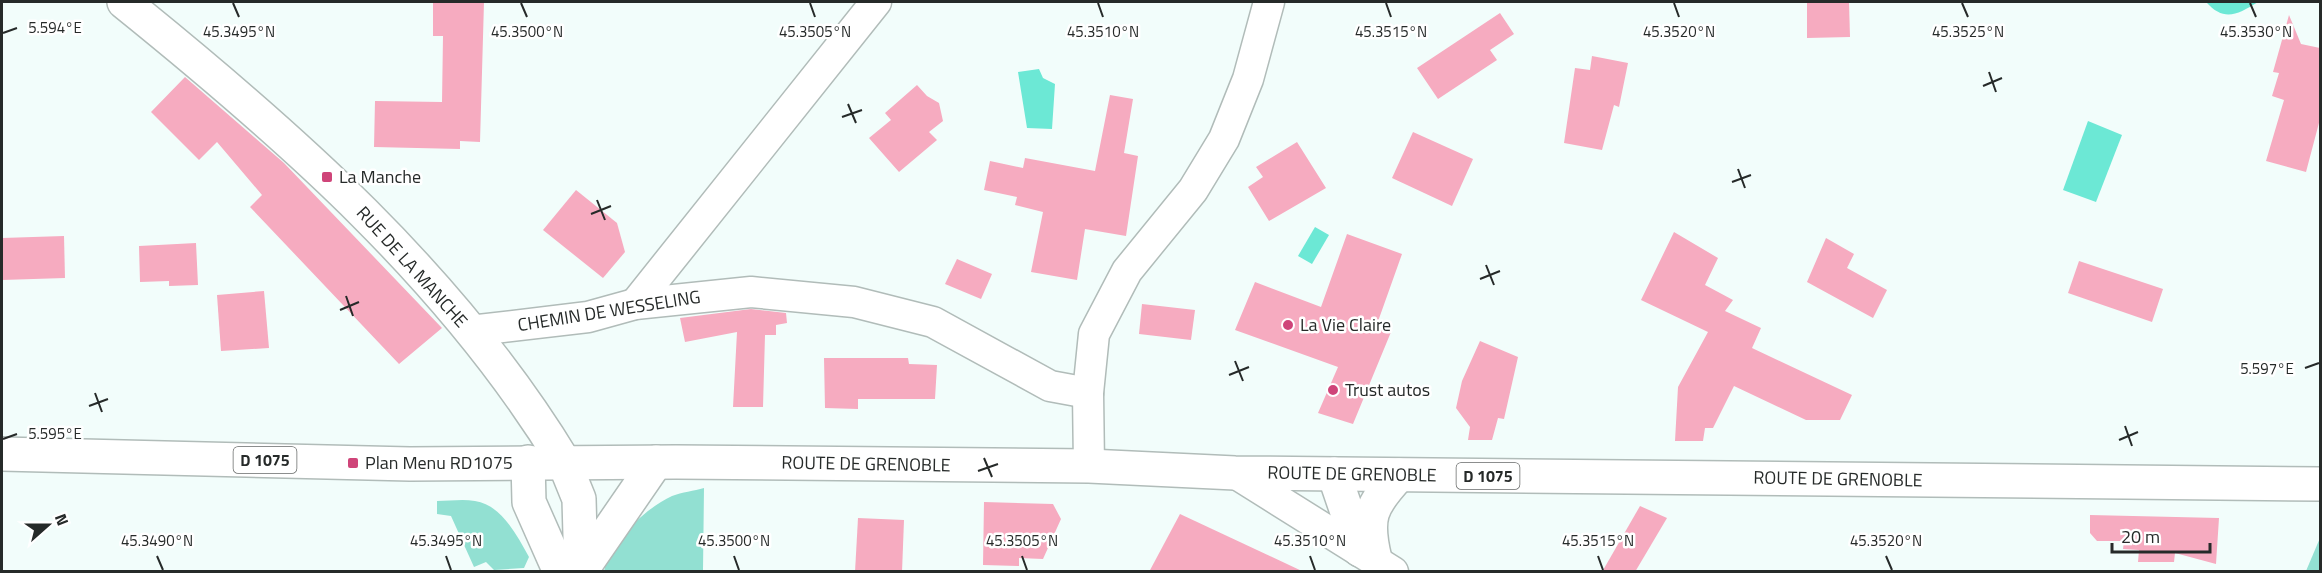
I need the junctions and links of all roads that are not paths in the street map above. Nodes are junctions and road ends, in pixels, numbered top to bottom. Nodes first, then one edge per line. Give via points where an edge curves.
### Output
1 (124, 2) edge
2 (876, 2) edge
3 (1269, 2) edge
4 (635, 304) junction
5 (470, 331) junction
6 (1088, 393) junction
7 (2, 454) edge
8 (528, 462) junction
9 (564, 462) junction
10 (656, 462) junction
11 (1089, 466) junction
12 (1235, 473) junction
13 (1334, 474) junction
14 (1399, 474) junction
15 (2320, 484) edge
16 (1376, 560) edge
17 (581, 571) edge
18 (560, 572) edge

1 - 5 main road, RUE DE LA MANCHE via 209,70 327,177 389,237
2 - 4 street
3 - 6 street via 1248,78 1224,139 1193,190 1127,271 1094,334
4 - 5 street, CHEMIN DE WESSELING via 588,317
4 - 6 street, CHEMIN DE WESSELING via 751,292 854,302 933,322 1050,386
5 - 9 main road, RUE DE LA MANCHE via 499,364
6 - 11 street
7 - 8 main road, D 1075 via 399,464
8 - 9 main road, D 1075
8 - 18 main road via 529,502
9 - 10 main road, ROUTE DE GRENOBLE / D 1075
9 - 17 main road, RUE DE LA MANCHE via 579,499
10 - 11 main road, ROUTE DE GRENOBLE / D 1075
10 - 17 main road
11 - 12 main road, ROUTE DE GRENOBLE / D 1075
12 - 13 main road, ROUTE DE GRENOBLE / D 1075
12 - 16 street
13 - 14 main road, ROUTE DE GRENOBLE / D 1075
13 - 16 main road
14 - 15 main road, ROUTE DE GRENOBLE / D 1075
14 - 16 main road via 1378,497 1370,516 1369,535

